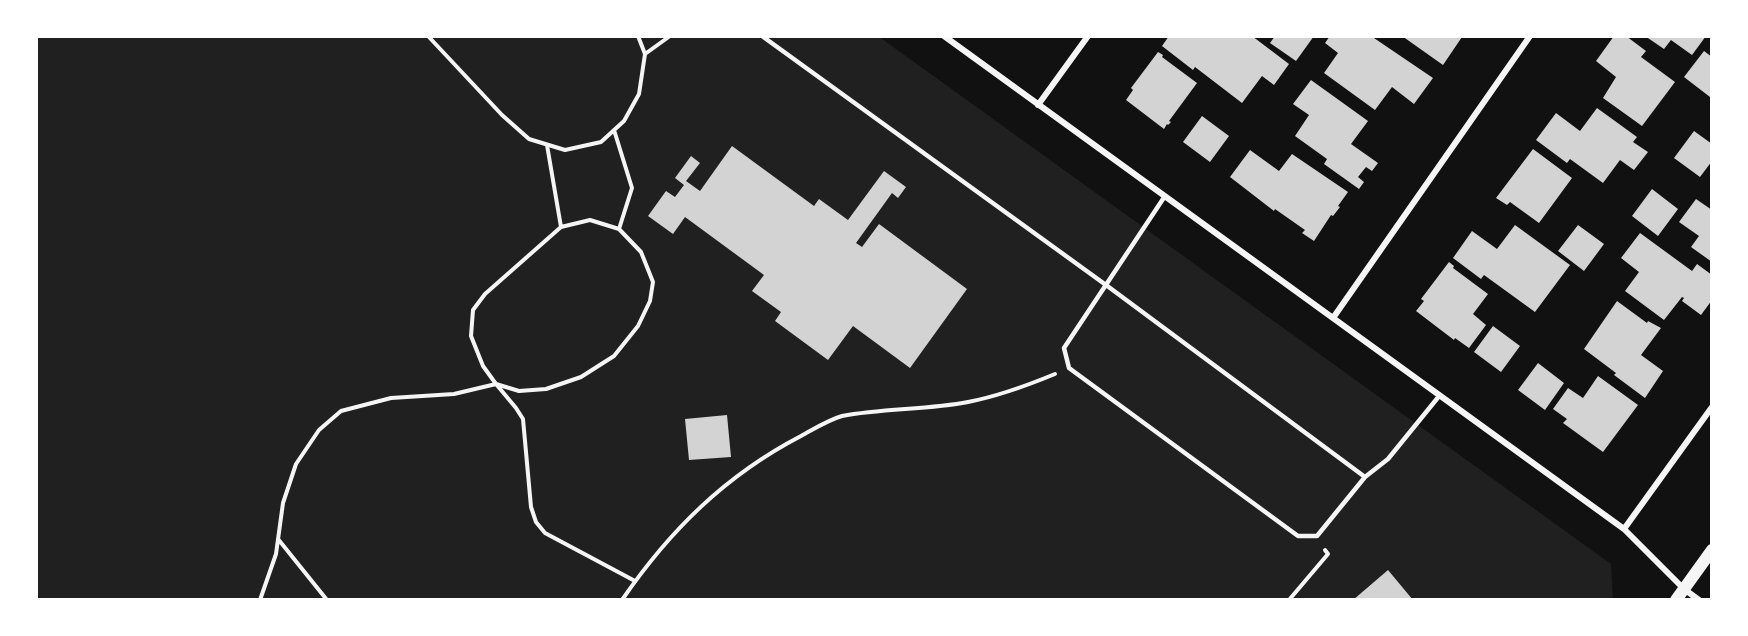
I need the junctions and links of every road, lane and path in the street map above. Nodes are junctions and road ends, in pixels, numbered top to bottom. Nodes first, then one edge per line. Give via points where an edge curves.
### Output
1 (428, 36) edge
2 (638, 36) edge
3 (670, 36) edge
4 (762, 36) edge
5 (944, 36) edge
6 (1088, 36) edge
7 (1530, 36) edge
8 (645, 54) junction
9 (1038, 105) junction
10 (614, 130) junction
11 (547, 145) junction
12 (1165, 196) junction
13 (561, 226) junction
14 (619, 229) junction
15 (1106, 285) junction
16 (1333, 318) junction
17 (1069, 368) junction
18 (496, 384) junction
19 (1440, 395) junction
20 (1712, 407) edge
21 (1365, 477) junction
22 (1624, 528) junction
23 (1317, 536) junction
24 (278, 539) junction
25 (1712, 550) edge
26 (635, 581) junction
27 (1684, 589) junction
28 (260, 600) edge
29 (327, 600) edge
30 (622, 600) edge
31 (1289, 600) edge
32 (1676, 600) edge
33 (1699, 600) edge

1 - 11 path via 502,115 529,139
2 - 8 path
3 - 8 path
4 - 15 lane
5 - 9 street
6 - 9 street
7 - 16 street
8 - 10 path via 639,94 624,121
9 - 12 street
10 - 11 path via 601,142 565,150
10 - 14 path via 632,188
11 - 13 path
12 - 15 lane
12 - 16 street
13 - 14 path via 590,220
13 - 18 path via 485,294 473,310 471,336 483,366
14 - 18 path via 641,252 654,282 650,302 638,326 614,357 581,377 546,389 519,391
15 - 17 lane via 1064,348
15 - 21 lane
16 - 19 street
17 - 23 lane via 1298,536
17 - 26 path via 1012,392 978,400 869,412 822,424 750,465 718,491 674,534
18 - 24 path via 454,394 391,398 341,411 319,429 296,464 283,503
18 - 26 path via 523,419 531,507 536,522 545,533
19 - 21 lane via 1388,459
19 - 22 street
20 - 22 street
21 - 23 lane
22 - 27 street
23 - 31 path via 1328,554
24 - 28 path
24 - 29 path
25 - 27 main road
26 - 30 path
27 - 32 main road
27 - 33 street

